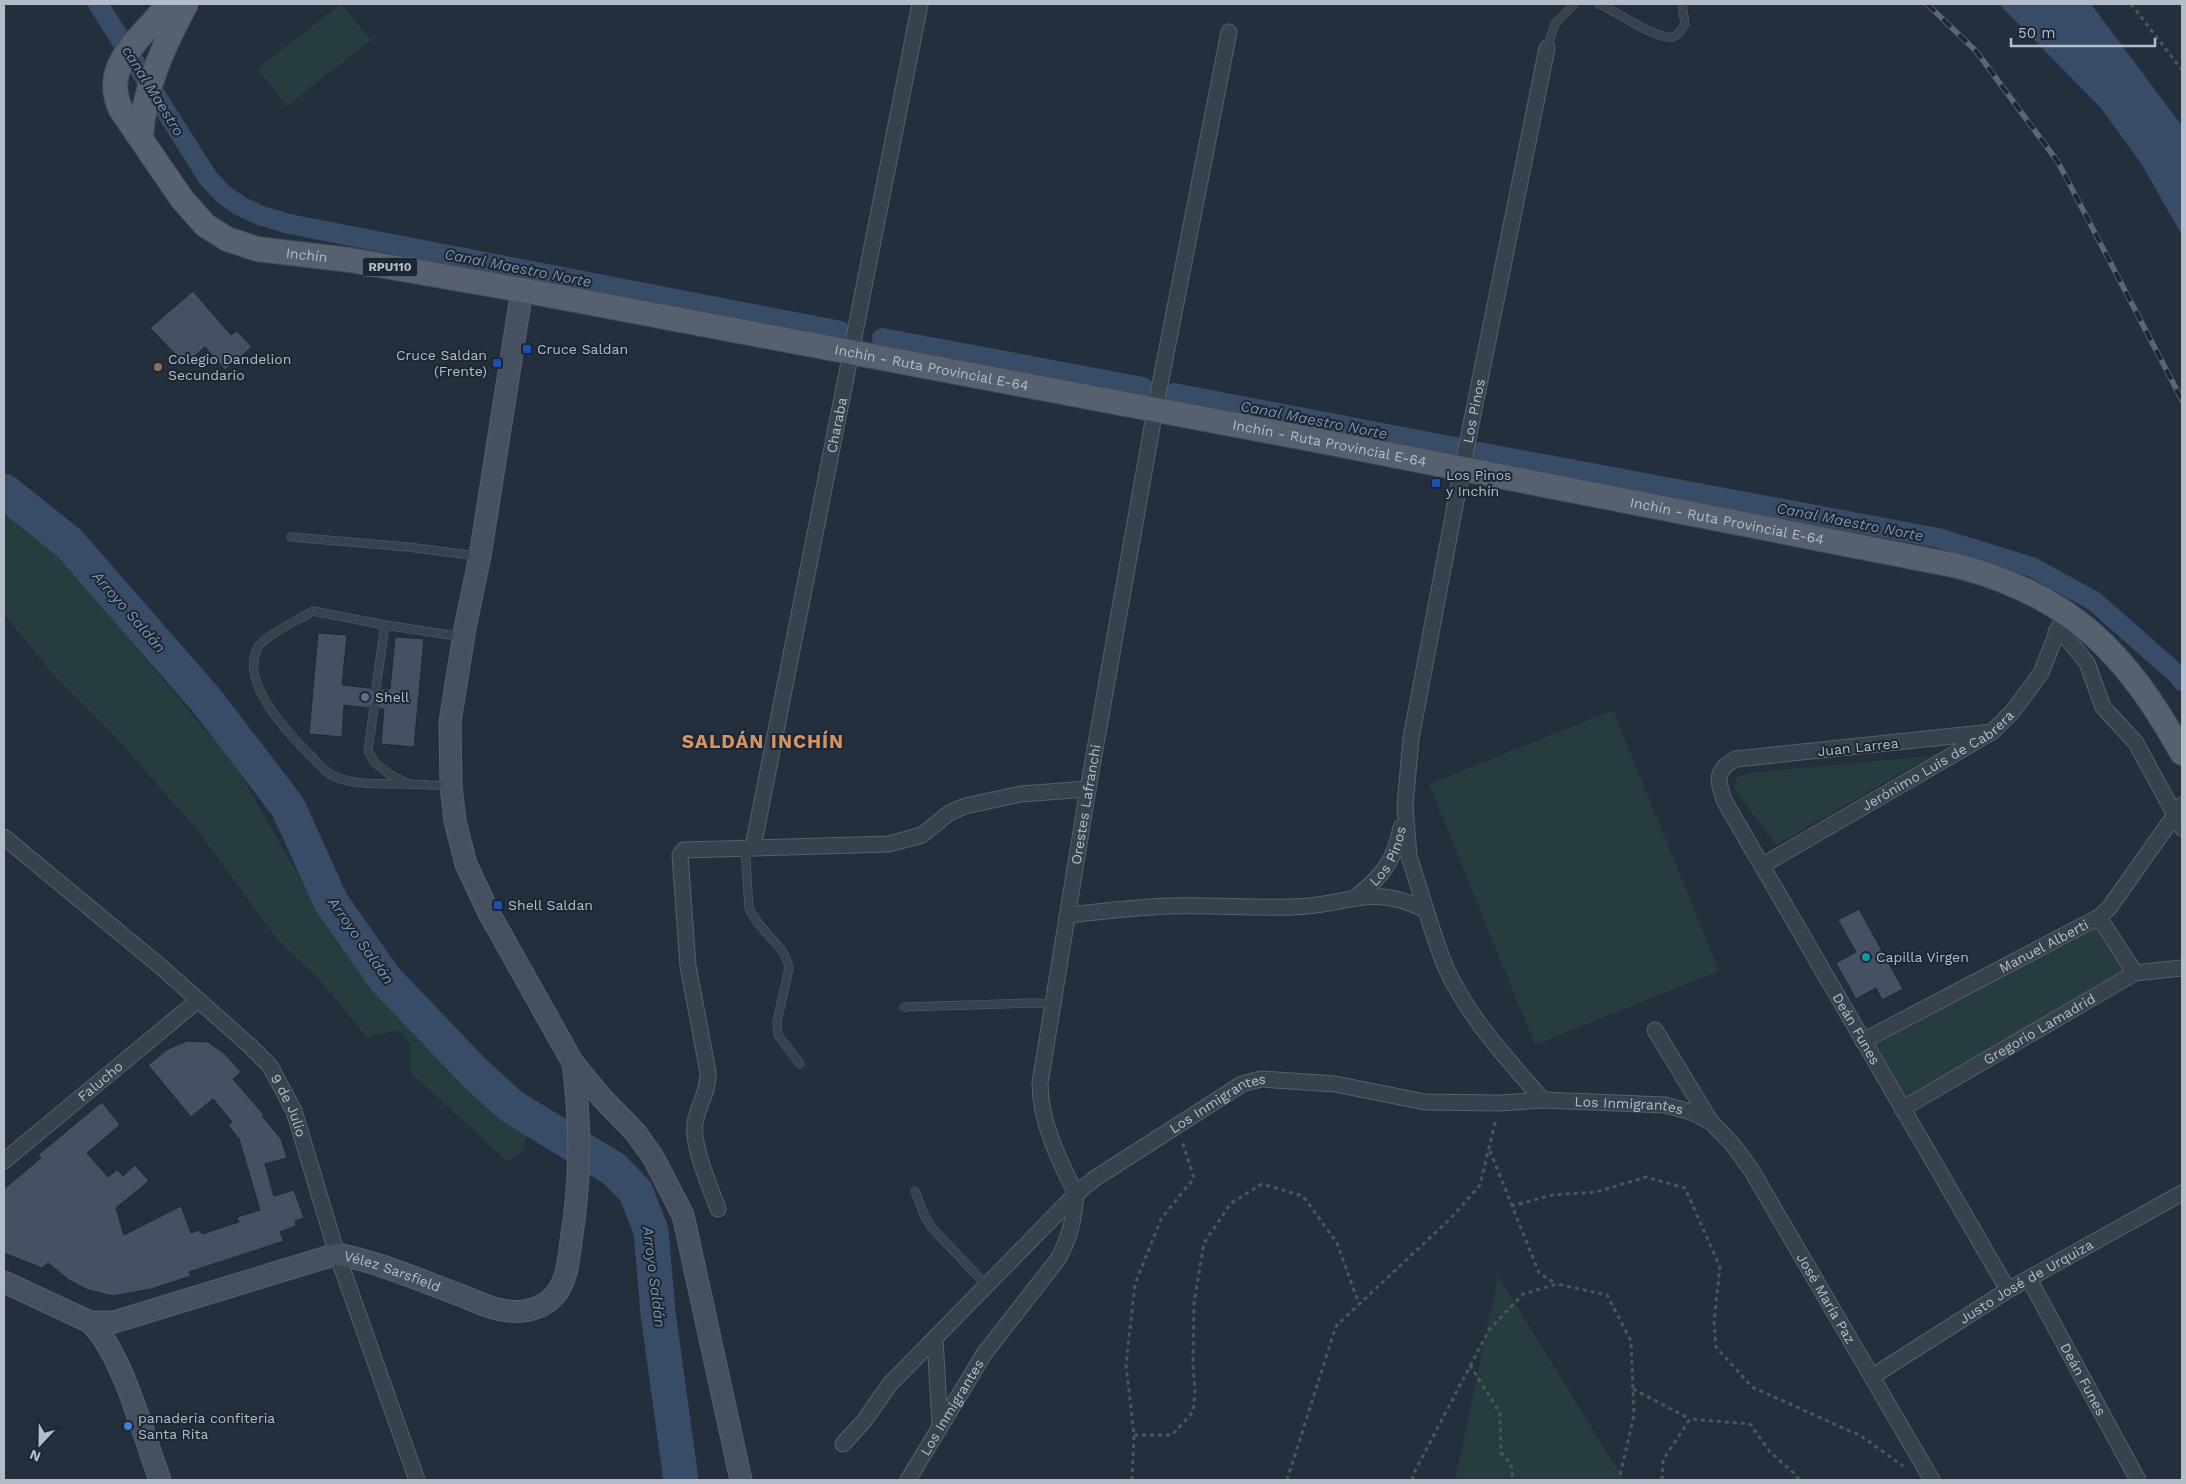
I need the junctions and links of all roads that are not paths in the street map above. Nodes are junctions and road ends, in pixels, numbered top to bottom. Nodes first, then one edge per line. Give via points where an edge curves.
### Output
1 (168, 4) edge
2 (186, 4) edge
3 (920, 4) edge
4 (1574, 4) edge
5 (1599, 4) edge
6 (1682, 4) edge
7 (1228, 32) dead end
8 (1547, 48) joint
9 (141, 137) junction
10 (522, 290) junction
11 (850, 352) junction
12 (1155, 410) junction
13 (1462, 469) junction
14 (290, 537) dead end
15 (480, 556) junction
16 (2061, 622) junction
17 (385, 625) junction
18 (464, 637) junction
19 (376, 688) dead end
20 (374, 708) dead end
21 (1992, 732) junction
22 (2182, 753) edge
23 (1726, 764) joint
24 (408, 784) junction
25 (451, 786) junction
26 (1088, 790) junction
27 (1405, 806) junction
28 (2178, 810) edge
29 (2182, 828) edge
30 (4, 837) edge
31 (749, 847) junction
32 (1762, 865) junction
33 (1356, 896) junction
34 (1426, 910) junction
35 (1069, 915) junction
36 (2099, 917) junction
37 (2182, 968) edge
38 (2135, 973) junction
39 (197, 1001) junction
40 (1054, 1004) junction
41 (904, 1007) dead end
42 (1655, 1030) dead end
43 (1863, 1041) junction
44 (573, 1063) junction
45 (800, 1064) dead end
46 (1543, 1100) junction
47 (1902, 1109) junction
48 (616, 1113) junction
49 (579, 1120) junction
50 (1711, 1122) junction
51 (4, 1161) edge
52 (915, 1192) dead end
53 (2182, 1193) edge
54 (1076, 1194) junction
55 (718, 1209) dead end
56 (337, 1254) junction
57 (2029, 1279) junction
58 (4, 1282) edge
59 (987, 1286) junction
60 (2008, 1290) junction
61 (90, 1322) junction
62 (114, 1322) junction
63 (935, 1338) junction
64 (108, 1343) junction
65 (1873, 1376) junction
66 (940, 1426) junction
67 (843, 1444) dead end
68 (160, 1480) edge
69 (417, 1480) edge
70 (741, 1480) edge
71 (908, 1480) edge
72 (1932, 1480) edge
73 (2138, 1480) edge

1 - 9 main road, RPU110 via 131,47 116,73 115,97
2 - 9 main road via 150,80 143,107
3 - 11 street, Charaba
4 - 8 lane via 1555,24
5 - 6 lane via 1668,38 1675,36 1685,24
7 - 12 street, Orestes Lafranchi
8 - 13 street, Los Pinos
9 - 10 main road, Inchín / RPU110 via 195,215 204,225 227,239 257,249 350,260
10 - 11 main road, Inchín - Ruta Provincial E-64
10 - 15 main road
11 - 12 main road, Inchín - Ruta Provincial E-64
11 - 31 street, Charaba
12 - 13 main road, Inchín - Ruta Provincial E-64
12 - 26 street, Orestes Lafranchi
13 - 16 main road, Inchín - Ruta Provincial E-64 via 1958,566 2018,586
13 - 27 street, Los Pinos via 1411,738
14 - 15 lane
15 - 18 main road
16 - 21 street, Jerónimo Luis de Cabrera via 2041,673 2013,711
16 - 22 main road, Inchín - Ruta Provincial E-64 via 2090,630 2127,668
16 - 28 street via 2066,636 2087,663 2103,707 2136,743
17 - 18 lane
17 - 19 lane
17 - 24 lane via 313,611 263,640 257,648 254,660 258,688 284,729 330,775 348,782
18 - 25 main road via 450,722
20 - 24 lane via 368,751 375,763
21 - 23 street, Juan Larrea via 1736,760
21 - 32 street, Jerónimo Luis de Cabrera
23 - 32 street, Deán Funes via 1719,775 1718,787
24 - 25 lane
25 - 44 main road via 455,821 466,864 489,914
26 - 31 street via 1022,794 964,806 949,813 922,835 890,844
26 - 35 street, Orestes Lafranchi
27 - 33 street, Los Pinos via 1398,844 1391,861 1377,881
27 - 34 street, Los Pinos via 1409,856
28 - 29 street
28 - 36 street, Manuel Alberti
30 - 39 street, 9 de Julio via 160,966
31 - 45 lane via 749,908 752,917 785,954 789,968 776,1022 778,1035
31 - 55 street via 684,850 680,856 688,966 709,1086 695,1124 696,1142
32 - 43 street, Deán Funes
33 - 34 street via 1404,900
33 - 35 street via 1294,907 1172,906
34 - 46 street, Los Pinos via 1446,968 1467,1006 1495,1046
35 - 40 street, Orestes Lafranchi
36 - 38 street
36 - 43 street, Manuel Alberti
37 - 38 street, Gregorio Lamadrid
38 - 47 street, Gregorio Lamadrid
39 - 51 street, Falucho
39 - 56 street, 9 de Julio via 250,1046 270,1066 281,1084 294,1111
40 - 41 lane
40 - 54 street, Orestes Lafranchi via 1040,1095 1060,1162
42 - 50 street
43 - 47 street, Deán Funes
44 - 48 main road
44 - 49 main road, Vélez Sarsfield
46 - 50 street, Los Inmigrantes via 1666,1105
46 - 54 street, Los Inmigrantes via 1425,1102 1335,1084 1261,1079 1242,1084 1094,1179
47 - 60 street, Deán Funes
48 - 49 main road via 595,1105 584,1108
48 - 70 main road via 653,1157 683,1214
49 - 56 main road, Vélez Sarsfield via 579,1196 568,1267 555,1295 543,1305 525,1312 502,1310 371,1262
50 - 65 street, José María Paz via 1752,1171
52 - 59 lane via 925,1217 934,1229
53 - 57 street, Justo José de Urquiza
54 - 59 street
54 - 66 street, Los Inmigrantes via 1073,1221 1058,1259 984,1354
56 - 62 main road, Vélez Sarsfield
56 - 69 street, 9 de Julio
57 - 60 street, Justo José de Urquiza
57 - 73 street, Deán Funes
58 - 61 main road, Vélez Sarsfield
59 - 63 street
60 - 65 street, Justo José de Urquiza
61 - 62 main road, Vélez Sarsfield
61 - 64 main road
62 - 64 main road
63 - 66 street
63 - 67 street via 890,1384
64 - 68 main road
65 - 72 street, José María Paz
66 - 71 street, Los Inmigrantes

